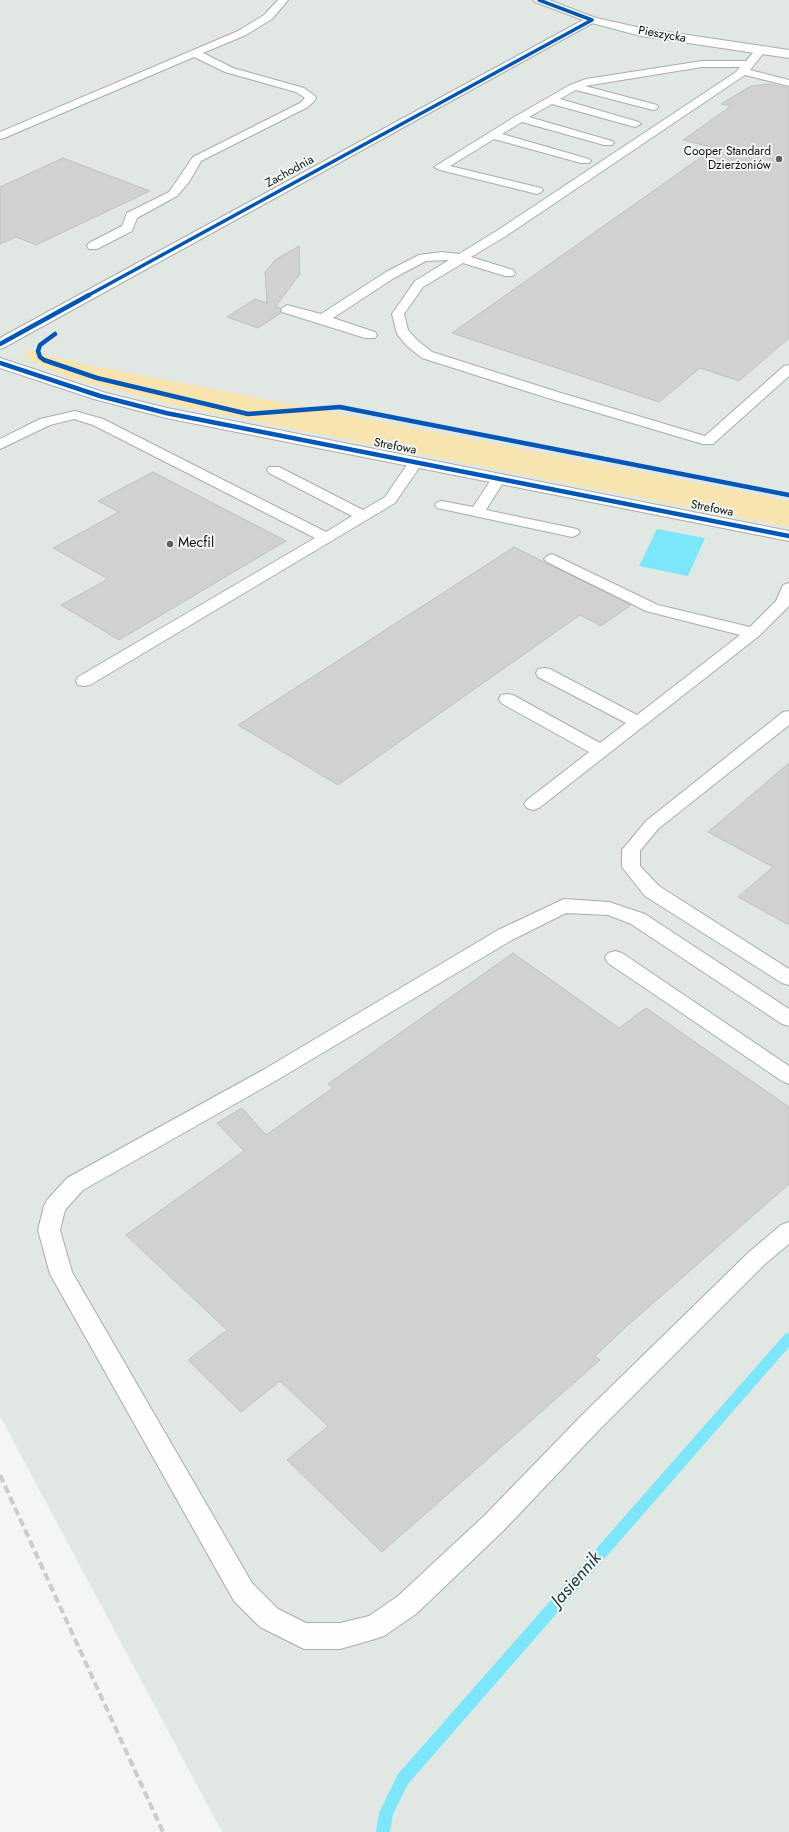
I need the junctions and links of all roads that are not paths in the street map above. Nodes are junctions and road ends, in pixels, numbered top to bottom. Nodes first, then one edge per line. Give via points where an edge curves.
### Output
1 (283, 0) edge
2 (539, 0) edge
3 (592, 20) junction
4 (761, 50) junction
5 (196, 54) junction
6 (789, 54) edge
7 (745, 67) junction
8 (789, 83) edge
9 (574, 87) junction
10 (551, 100) junction
11 (653, 107) dead end
12 (520, 118) junction
13 (635, 124) dead end
14 (492, 135) junction
15 (0, 136) edge
16 (608, 144) dead end
17 (585, 161) dead end
18 (537, 190) dead end
19 (93, 246) dead end
20 (461, 258) junction
21 (509, 273) dead end
22 (288, 309) dead end
23 (322, 319) junction
24 (370, 335) dead end
25 (0, 344) edge
26 (0, 363) edge
27 (789, 369) edge
28 (0, 445) edge
29 (416, 462) junction
30 (274, 470) dead end
31 (500, 478) junction
32 (442, 505) dead end
33 (477, 512) junction
34 (364, 516) junction
35 (572, 532) dead end
36 (789, 536) edge
37 (327, 538) junction
38 (552, 558) dead end
39 (789, 588) edge
40 (753, 633) junction
41 (544, 673) dead end
42 (84, 681) dead end
43 (507, 700) dead end
44 (789, 716) edge
45 (638, 722) junction
46 (601, 751) junction
47 (533, 804) dead end
48 (616, 958) dead end
49 (789, 978) edge
50 (789, 1019) edge
51 (789, 1076) edge
52 (789, 1231) edge

1 - 5 lane via 256,26
2 - 3 street, Pieszycka
3 - 4 street, Pieszycka via 641,32
3 - 25 street, Zachodnia
4 - 6 street, Pieszycka
4 - 7 lane
5 - 15 lane
5 - 19 lane via 229,70 300,90 311,98 304,105 198,159 173,194 131,216 128,228
7 - 8 lane
7 - 9 lane via 702,64 600,80
7 - 20 lane via 508,229
9 - 10 lane
9 - 11 lane
10 - 12 lane
10 - 13 lane
12 - 14 lane
12 - 16 lane
14 - 17 lane
14 - 18 lane via 440,167
20 - 21 lane
20 - 23 lane via 423,258 390,275
20 - 27 lane via 419,284 398,314 402,331 427,355 708,441
22 - 23 lane
23 - 24 lane
26 - 29 street, Strefowa via 100,396 166,413
28 - 37 lane via 44,422 75,415 98,422
29 - 31 street, Strefowa
29 - 34 lane via 390,500
30 - 34 lane
31 - 33 lane
31 - 36 street, Strefowa
32 - 33 lane
33 - 35 lane
34 - 37 lane
37 - 42 lane
38 - 40 lane via 652,608
39 - 40 lane via 782,603
40 - 45 lane
41 - 45 lane
43 - 46 lane
44 - 49 lane via 652,825 631,850 631,867 652,891
45 - 46 lane
46 - 47 lane
48 - 51 lane
50 - 52 lane via 638,919 609,909 564,906 505,935 270,1075 74,1184 55,1206 49,1230 61,1274 243,1592 269,1618 304,1636 340,1636 375,1627 407,1605 494,1523 591,1422 757,1258

